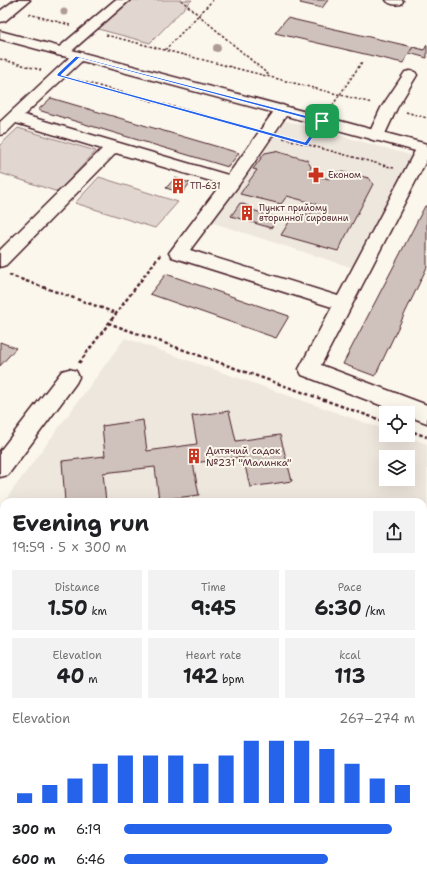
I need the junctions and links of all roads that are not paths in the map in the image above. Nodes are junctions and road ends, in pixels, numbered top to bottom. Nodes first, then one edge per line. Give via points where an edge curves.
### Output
1 (22, 0) edge
2 (123, 0) edge
3 (5, 13) edge
4 (0, 35) edge
5 (62, 52) junction
6 (78, 57) junction
7 (410, 75) dead end
8 (282, 110) junction
9 (13, 117) junction
10 (0, 130) edge
11 (376, 136) junction
12 (114, 147) junction
13 (425, 149) edge
14 (232, 182) junction
15 (4, 268) edge
16 (343, 304) junction
17 (69, 378) road end
18 (427, 414) edge
19 (0, 468) edge

1 - 3 main road
2 - 5 main road
4 - 5 main road
5 - 6 main road
6 - 8 main road
6 - 9 main road
7 - 11 main road
8 - 11 main road
8 - 14 main road
9 - 10 main road
9 - 12 main road
11 - 13 main road
12 - 14 main road
12 - 15 main road
13 - 16 main road
14 - 16 main road via 178,253
16 - 18 main road via 309,369
17 - 19 main road

